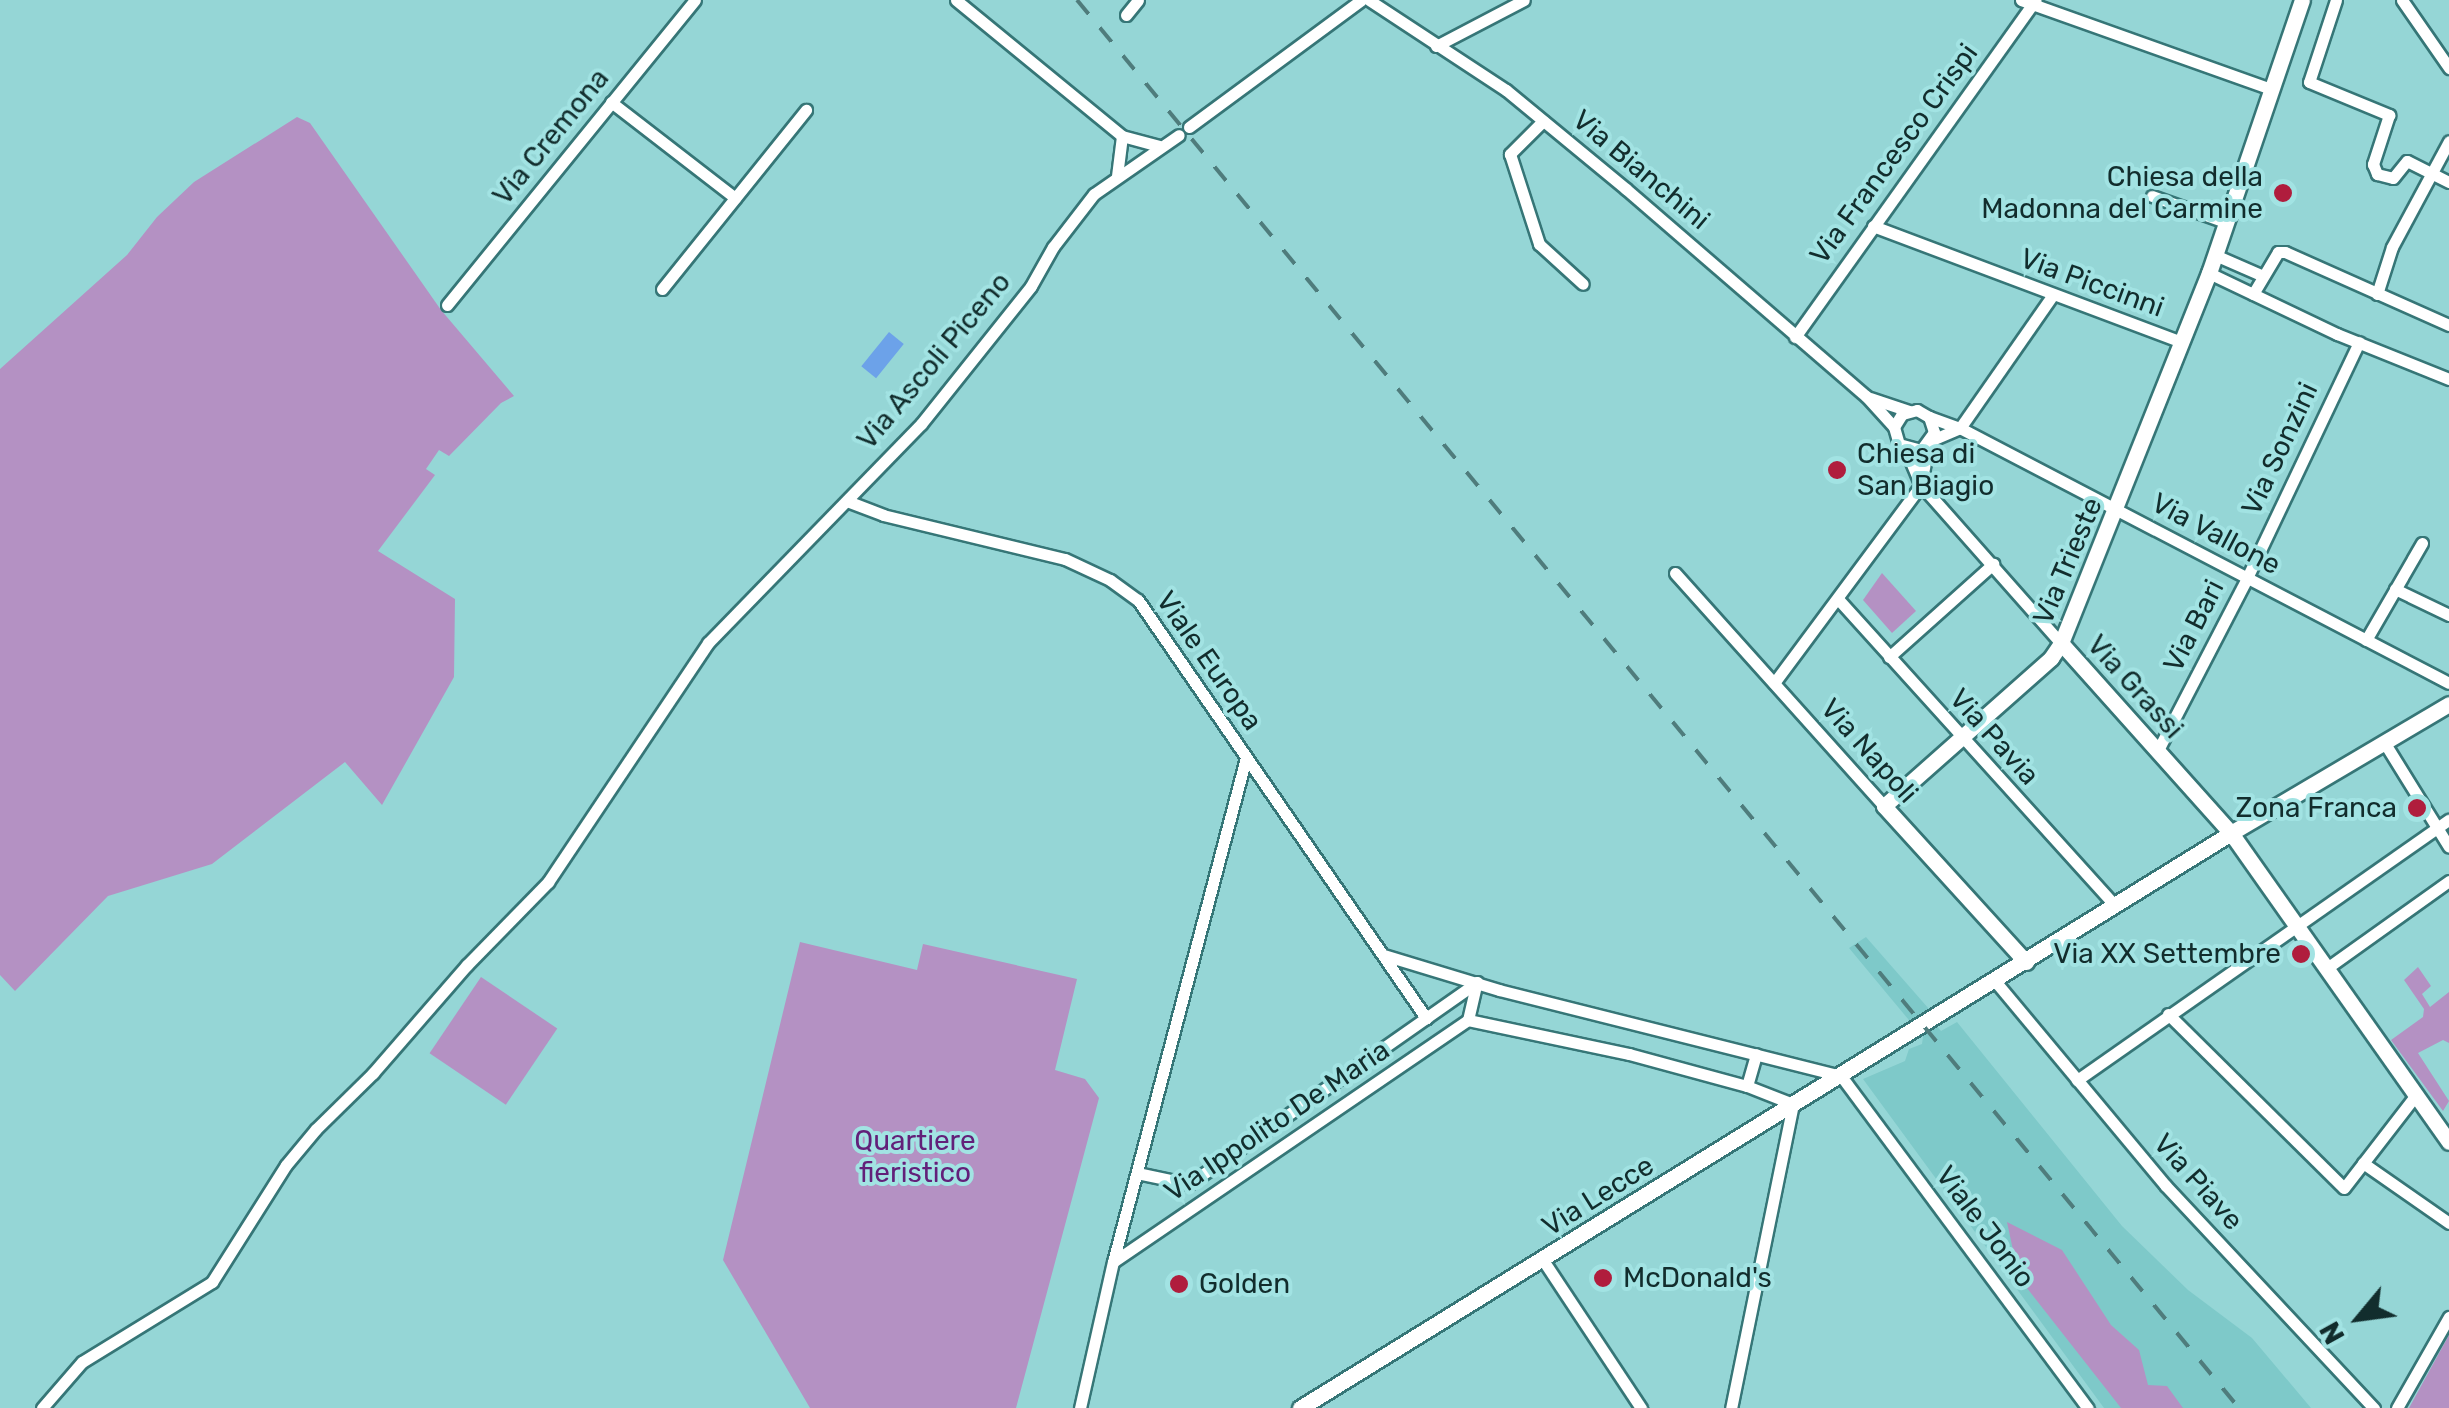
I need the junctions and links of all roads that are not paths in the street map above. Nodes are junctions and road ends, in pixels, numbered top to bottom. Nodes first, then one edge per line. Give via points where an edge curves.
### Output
1 (695, 0) edge
2 (956, 0) edge
3 (1138, 0) edge
4 (1361, 0) edge
5 (1369, 0) edge
6 (1524, 0) edge
7 (2302, 0) edge
8 (2336, 0) edge
9 (2402, 0) edge
10 (2030, 1) edge
11 (1126, 15) dead end
12 (1436, 46) junction
13 (2449, 68) edge
14 (2270, 89) junction
15 (612, 102) junction
16 (806, 110) dead end
17 (1543, 121) junction
18 (1122, 136) junction
19 (2449, 142) edge
20 (1159, 146) junction
21 (2429, 171) junction
22 (1117, 176) junction
23 (2449, 182) edge
24 (2152, 196) dead end
25 (735, 198) junction
26 (2226, 222) junction
27 (1873, 226) junction
28 (2215, 255) junction
29 (2209, 273) junction
30 (2263, 276) junction
31 (1583, 284) dead end
32 (662, 289) dead end
33 (2252, 294) junction
34 (2377, 294) junction
35 (2052, 296) junction
36 (447, 306) dead end
37 (2449, 325) edge
38 (1794, 337) junction
39 (2182, 342) junction
40 (2359, 342) junction
41 (2449, 379) edge
42 (1866, 396) junction
43 (1910, 411) junction
44 (1929, 417) junction
45 (1894, 427) junction
46 (1960, 428) junction
47 (1930, 443) junction
48 (1906, 450) junction
49 (1922, 485) junction
50 (847, 500) junction
51 (2117, 510) junction
52 (2422, 542) dead end
53 (1993, 564) junction
54 (1675, 573) dead end
55 (2247, 578) junction
56 (2395, 588) junction
57 (1838, 598) junction
58 (2449, 614) edge
59 (2366, 640) junction
60 (2062, 643) junction
61 (1889, 657) junction
62 (1774, 683) junction
63 (2449, 684) edge
64 (2449, 704) edge
65 (1960, 738) junction
66 (2384, 742) junction
67 (2158, 750) junction
68 (1246, 758) junction
69 (1884, 806) junction
70 (2449, 820) edge
71 (2437, 828) junction
72 (2231, 834) junction
73 (2449, 846) edge
74 (2449, 881) edge
75 (2115, 906) junction
76 (2296, 925) junction
77 (1384, 955) junction
78 (2026, 962) junction
79 (2328, 968) junction
80 (1996, 980) junction
81 (1477, 982) junction
82 (2168, 1014) junction
83 (1426, 1018) junction
84 (1468, 1020) junction
85 (1756, 1054) junction
86 (1841, 1076) junction
87 (2077, 1080) junction
88 (1747, 1086) junction
89 (2416, 1095) junction
90 (1793, 1104) junction
91 (2449, 1142) edge
92 (2363, 1163) junction
93 (1138, 1172) junction
94 (1188, 1184) junction
95 (1201, 1204) junction
96 (2449, 1223) edge
97 (1543, 1260) junction
98 (1113, 1262) junction
99 (2449, 1316) edge
100 (42, 1408) edge
101 (1080, 1408) edge
102 (1300, 1408) edge
103 (1641, 1408) edge
104 (1731, 1408) edge
105 (2088, 1408) edge
106 (2374, 1408) edge
107 (2398, 1408) edge

1 - 15 street, Via Cremona
2 - 18 street
3 - 11 street
4 - 20 street, Via Ascoli Piceno
5 - 12 street, Via Bianchini
6 - 12 street
7 - 14 main road, Via Trieste
8 - 21 street via 2309,82 2389,115 2373,164 2377,174 2393,178 2407,160
9 - 13 street
10 - 14 street
10 - 27 street, Via Francesco Crispi
12 - 17 street, Via Bianchini
14 - 26 main road, Via Trieste
15 - 25 street
15 - 36 street, Via Cremona
16 - 25 street
17 - 31 street via 1510,154 1539,244
17 - 38 street, Via Bianchini
18 - 20 street
18 - 22 street
19 - 21 street
20 - 22 street, Via Ascoli Piceno
21 - 23 street
21 - 34 street
22 - 50 street, Via Ascoli Piceno via 1067,228 1030,286 920,424
24 - 26 street
25 - 32 street
26 - 28 main road, Via Trieste
27 - 35 street, Via Piccinni
27 - 38 street, Via Francesco Crispi
28 - 29 main road, Via Trieste
28 - 30 street
29 - 33 street
29 - 39 main road, Via Trieste
30 - 33 street
30 - 34 street via 2278,252 2285,252
33 - 40 street
34 - 37 street
35 - 39 street, Via Piccinni
35 - 46 street
38 - 42 street, Via Bianchini
39 - 51 main road, Via Trieste
40 - 41 street
40 - 55 street, Via Sonzini
42 - 43 street
42 - 45 street
43 - 44 street
43 - 45 street
44 - 46 street, Via Vallone
44 - 47 street
45 - 48 street
46 - 47 street
46 - 51 street, Via Vallone
47 - 48 street
47 - 49 street
48 - 49 street, Via Grassi
49 - 53 street, Via Grassi
49 - 57 street
50 - 68 street, Viale Europa via 882,515 1065,560 1110,580 1138,600
50 - 100 street, Via Ascoli Piceno via 708,643 548,882 316,1128 212,1282 82,1362
51 - 55 street, Via Vallone
51 - 60 main road, Via Trieste
52 - 56 street
53 - 60 street, Via Grassi
53 - 61 street
54 - 62 street, Via Napoli
55 - 59 street, Via Vallone
55 - 67 street, Via Bari
56 - 58 street
56 - 59 street
57 - 61 street, Via Pavia
57 - 62 street
59 - 63 street, Via Vallone
60 - 65 main road, Via Trieste
60 - 67 main road, Via Grassi
61 - 65 street, Via Pavia
62 - 69 street, Via Napoli
64 - 66 main road, Via Lecce
65 - 69 main road, Via Trieste
65 - 75 street, Via Pavia
66 - 71 street
66 - 72 main road, Via Lecce
67 - 72 main road, Via Grassi
68 - 77 street, Viale Europa
68 - 93 street, Via Ippolito De Maria
69 - 78 main road, Via Napoli
70 - 71 street
71 - 73 street
71 - 76 street
72 - 75 main road, Via Lecce
72 - 76 main road, Via Grassi
74 - 79 street
75 - 78 main road, Via Lecce
76 - 79 main road, Via Grassi
76 - 82 street
77 - 81 street
77 - 83 street, Viale Europa
78 - 80 main road, Via Lecce
79 - 89 main road, Via Grassi
80 - 86 main road, Via Lecce
80 - 87 street, Via Piave
81 - 83 street, Via Ippolito De Maria
81 - 84 street
81 - 85 street
82 - 87 street
82 - 92 street via 2344,1188
83 - 94 street, Via Ippolito De Maria
84 - 88 street
84 - 95 street, Via Ippolito De Maria
85 - 86 street
85 - 88 street
86 - 90 main road, Via Lecce
86 - 105 street, Viale Jonio
87 - 106 street, Via Piave via 2165,1185
88 - 90 street
89 - 91 main road, Via Grassi
89 - 92 street
90 - 97 main road, Via Lecce
90 - 104 street
92 - 96 street
93 - 94 street, Via Ippolito De Maria
93 - 98 street, Via Ippolito De Maria
94 - 95 street
95 - 98 street, Via Ippolito De Maria
97 - 102 main road, Via Lecce
97 - 103 street
98 - 101 street, Via Ippolito De Maria
99 - 107 street

